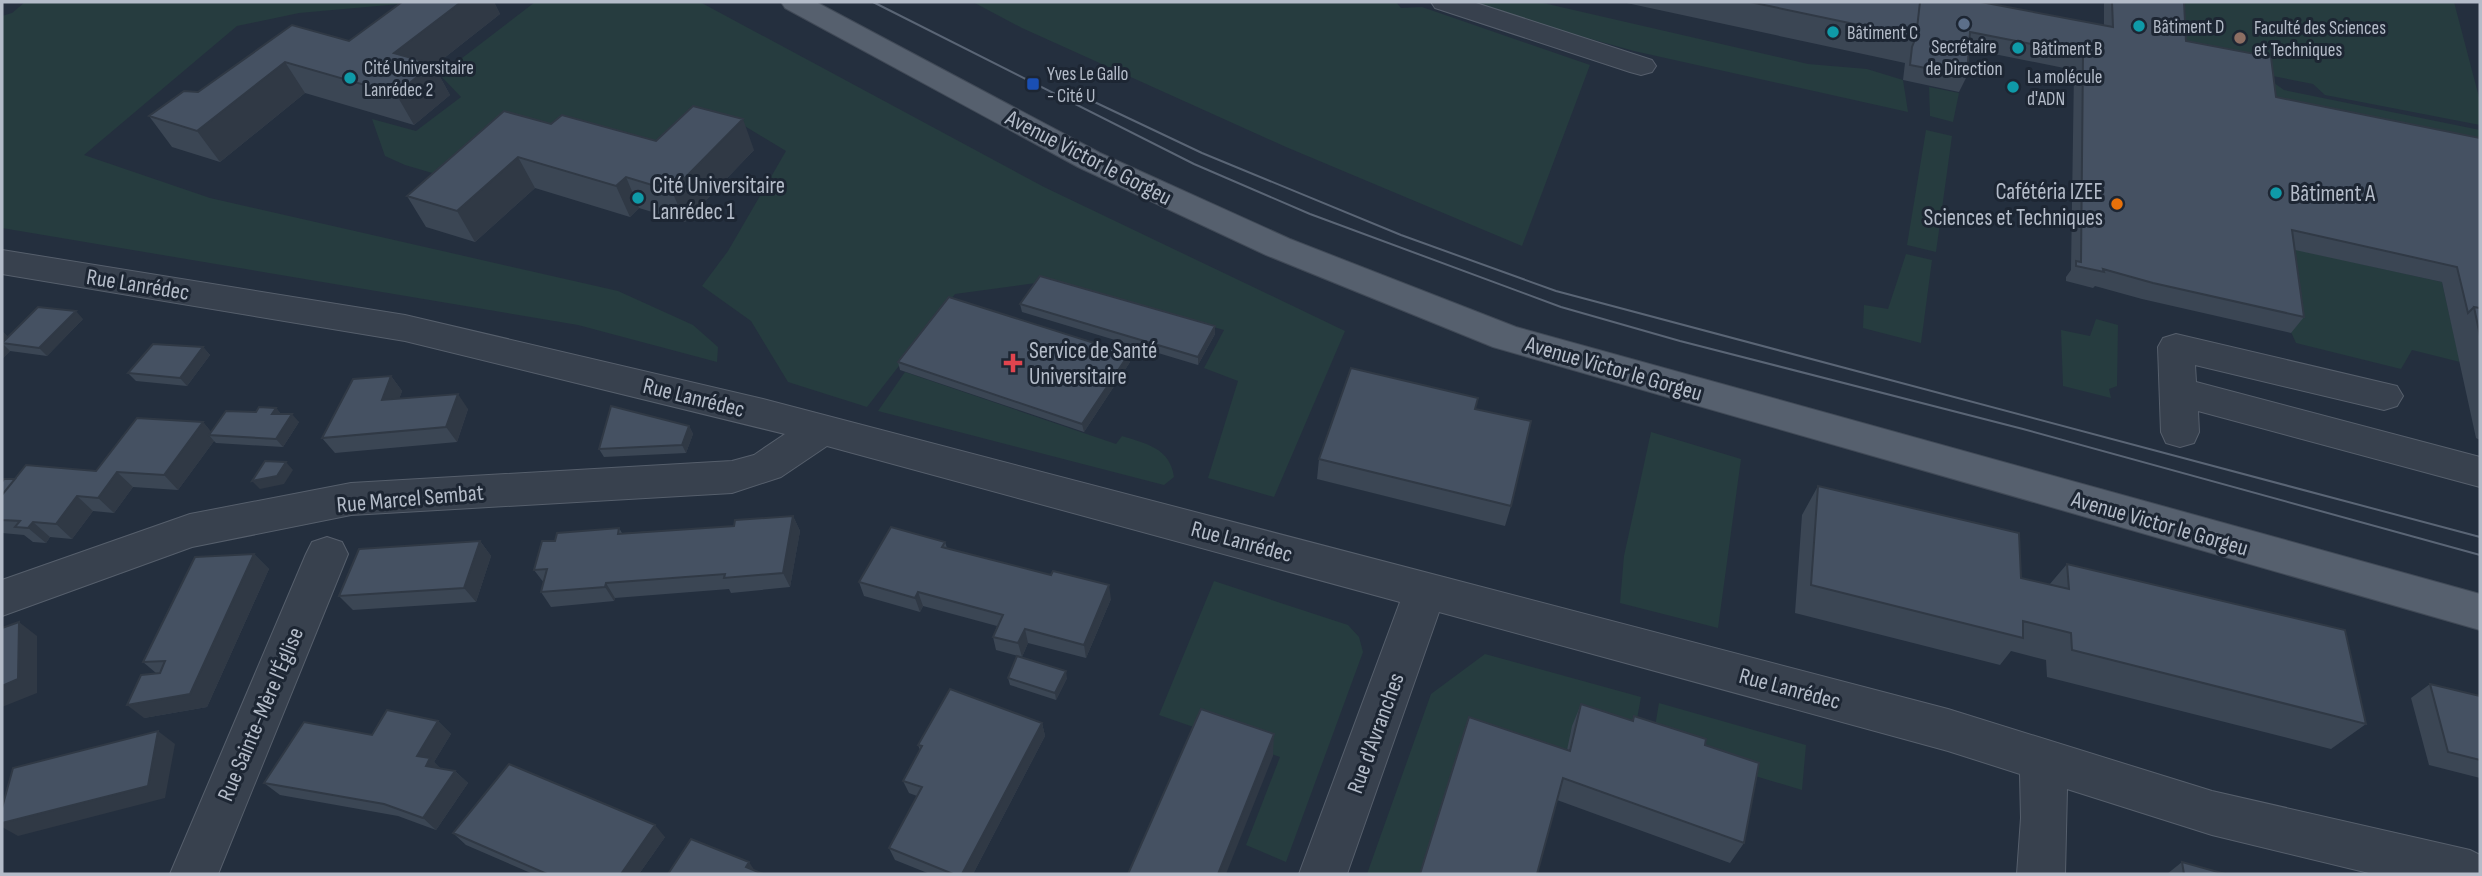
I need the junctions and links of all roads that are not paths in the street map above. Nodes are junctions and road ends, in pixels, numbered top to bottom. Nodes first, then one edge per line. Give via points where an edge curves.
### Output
1 (795, 2) edge
2 (1445, 2) edge
3 (1641, 66) dead end
4 (2, 262) edge
5 (2178, 391) junction
6 (2384, 396) dead end
7 (821, 430) junction
8 (2180, 432) dead end
9 (2480, 472) edge
10 (327, 554) dead end
11 (1425, 591) junction
12 (2, 598) edge
13 (2480, 612) edge
14 (2043, 760) junction
15 (194, 874) edge
16 (1323, 874) edge
17 (2041, 874) edge
18 (2470, 874) edge

1 - 13 main road, Avenue Victor le Gorgeu via 1089,160 1278,247 1481,329
2 - 3 street
4 - 7 street, Rue Lanrédec via 405,328
5 - 6 street via 2176,347
5 - 8 street
5 - 9 street
7 - 11 street, Rue Lanrédec
7 - 12 street, Rue Marcel Sembat via 766,466 732,477 351,499 190,531
10 - 15 street, Rue Sainte-Mère l'Église
11 - 14 street, Rue Lanrédec via 1899,716
11 - 16 street, Rue d'Avranches
14 - 17 street
14 - 18 street, Rue Lanrédec via 2212,813

